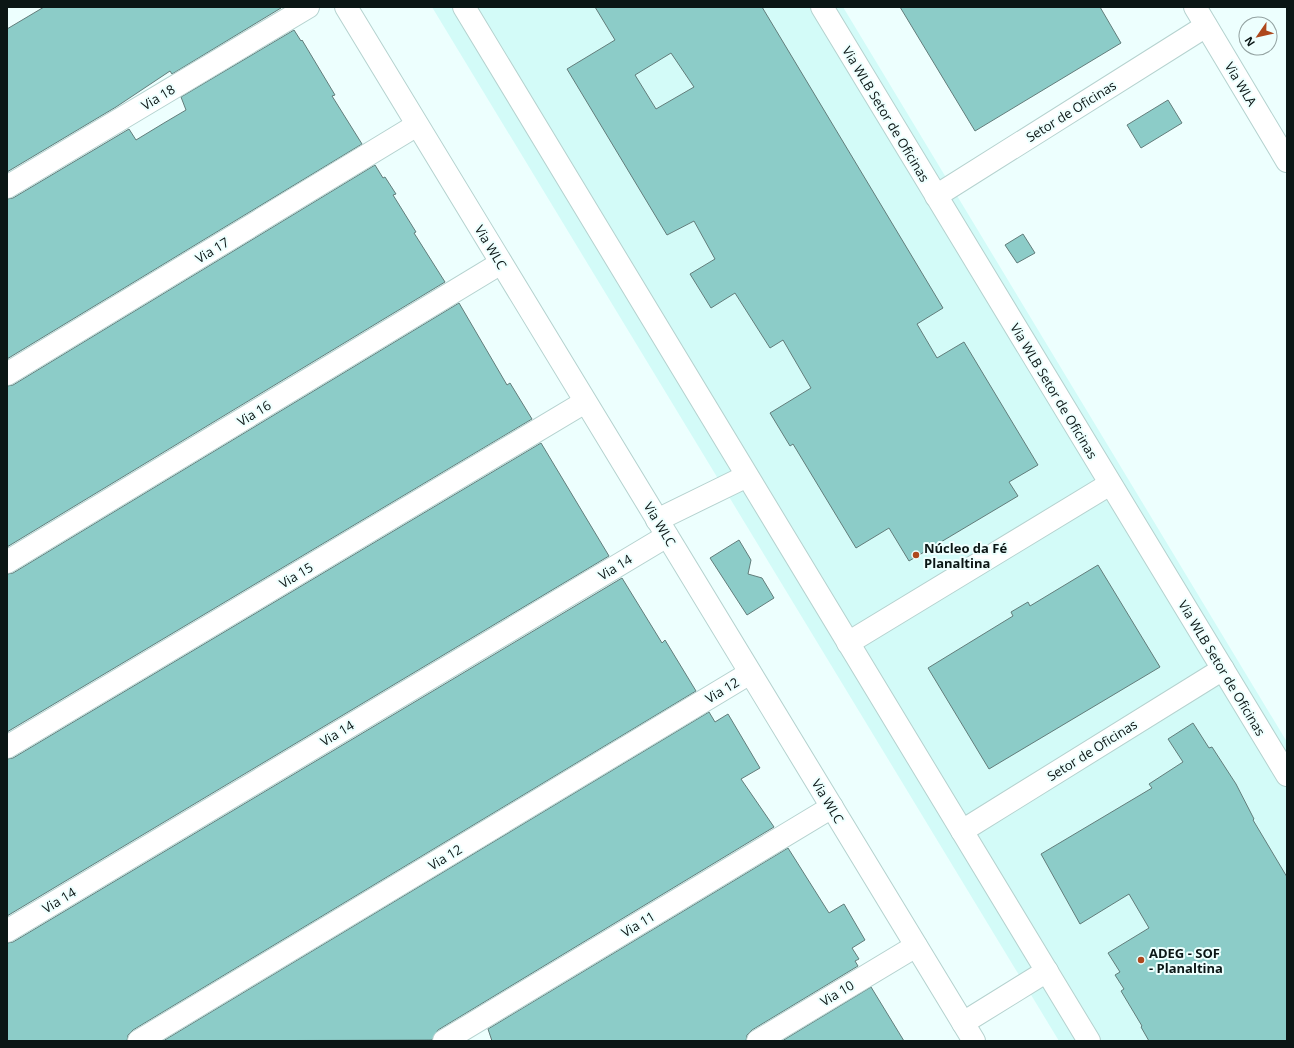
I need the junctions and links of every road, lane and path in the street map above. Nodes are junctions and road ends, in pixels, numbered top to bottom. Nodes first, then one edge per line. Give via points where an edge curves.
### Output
1 (308, 7) edge
2 (346, 7) edge
3 (464, 7) edge
4 (822, 7) edge
5 (1195, 7) edge
6 (1206, 26) junction
7 (417, 125) junction
8 (1287, 161) edge
9 (7, 187) edge
10 (936, 196) junction
11 (501, 263) junction
12 (7, 374) edge
13 (585, 402) junction
14 (747, 476) junction
15 (1110, 484) junction
16 (662, 528) junction
17 (7, 562) edge
18 (848, 643) junction
19 (1223, 669) junction
20 (750, 673) junction
21 (7, 747) edge
22 (1287, 775) edge
23 (832, 807) junction
24 (962, 830) junction
25 (7, 931) edge
26 (916, 946) junction
27 (1047, 971) junction
28 (969, 1032) edge
29 (138, 1041) edge
30 (444, 1041) edge
31 (758, 1041) edge
32 (1089, 1041) edge

1 - 9 street, Via 18
2 - 7 street, Via WLC
3 - 14 street
4 - 10 street, Via WLB Setor de Oficinas
5 - 6 street, Via WLA
6 - 8 street, Via WLA
6 - 10 street, Setor de Oficinas
7 - 11 street, Via WLC
7 - 12 street, Via 17
10 - 15 street, Via WLB Setor de Oficinas
11 - 13 street, Via WLC
11 - 17 street, Via 16
13 - 16 street, Via WLC
13 - 21 street, Via 15
14 - 16 street, Via 14
14 - 18 street
15 - 18 street
15 - 19 street, Via WLB Setor de Oficinas
16 - 20 street, Via WLC
16 - 25 street, Via 14
18 - 24 street
19 - 22 street, Via WLB Setor de Oficinas
19 - 24 street, Setor de Oficinas
20 - 23 street, Via WLC
20 - 29 street, Via 12
23 - 26 street, Via WLC
23 - 30 street, Via 11
24 - 27 street
26 - 28 street, Via WLC
26 - 31 street, Via 10
27 - 28 street
27 - 32 street

